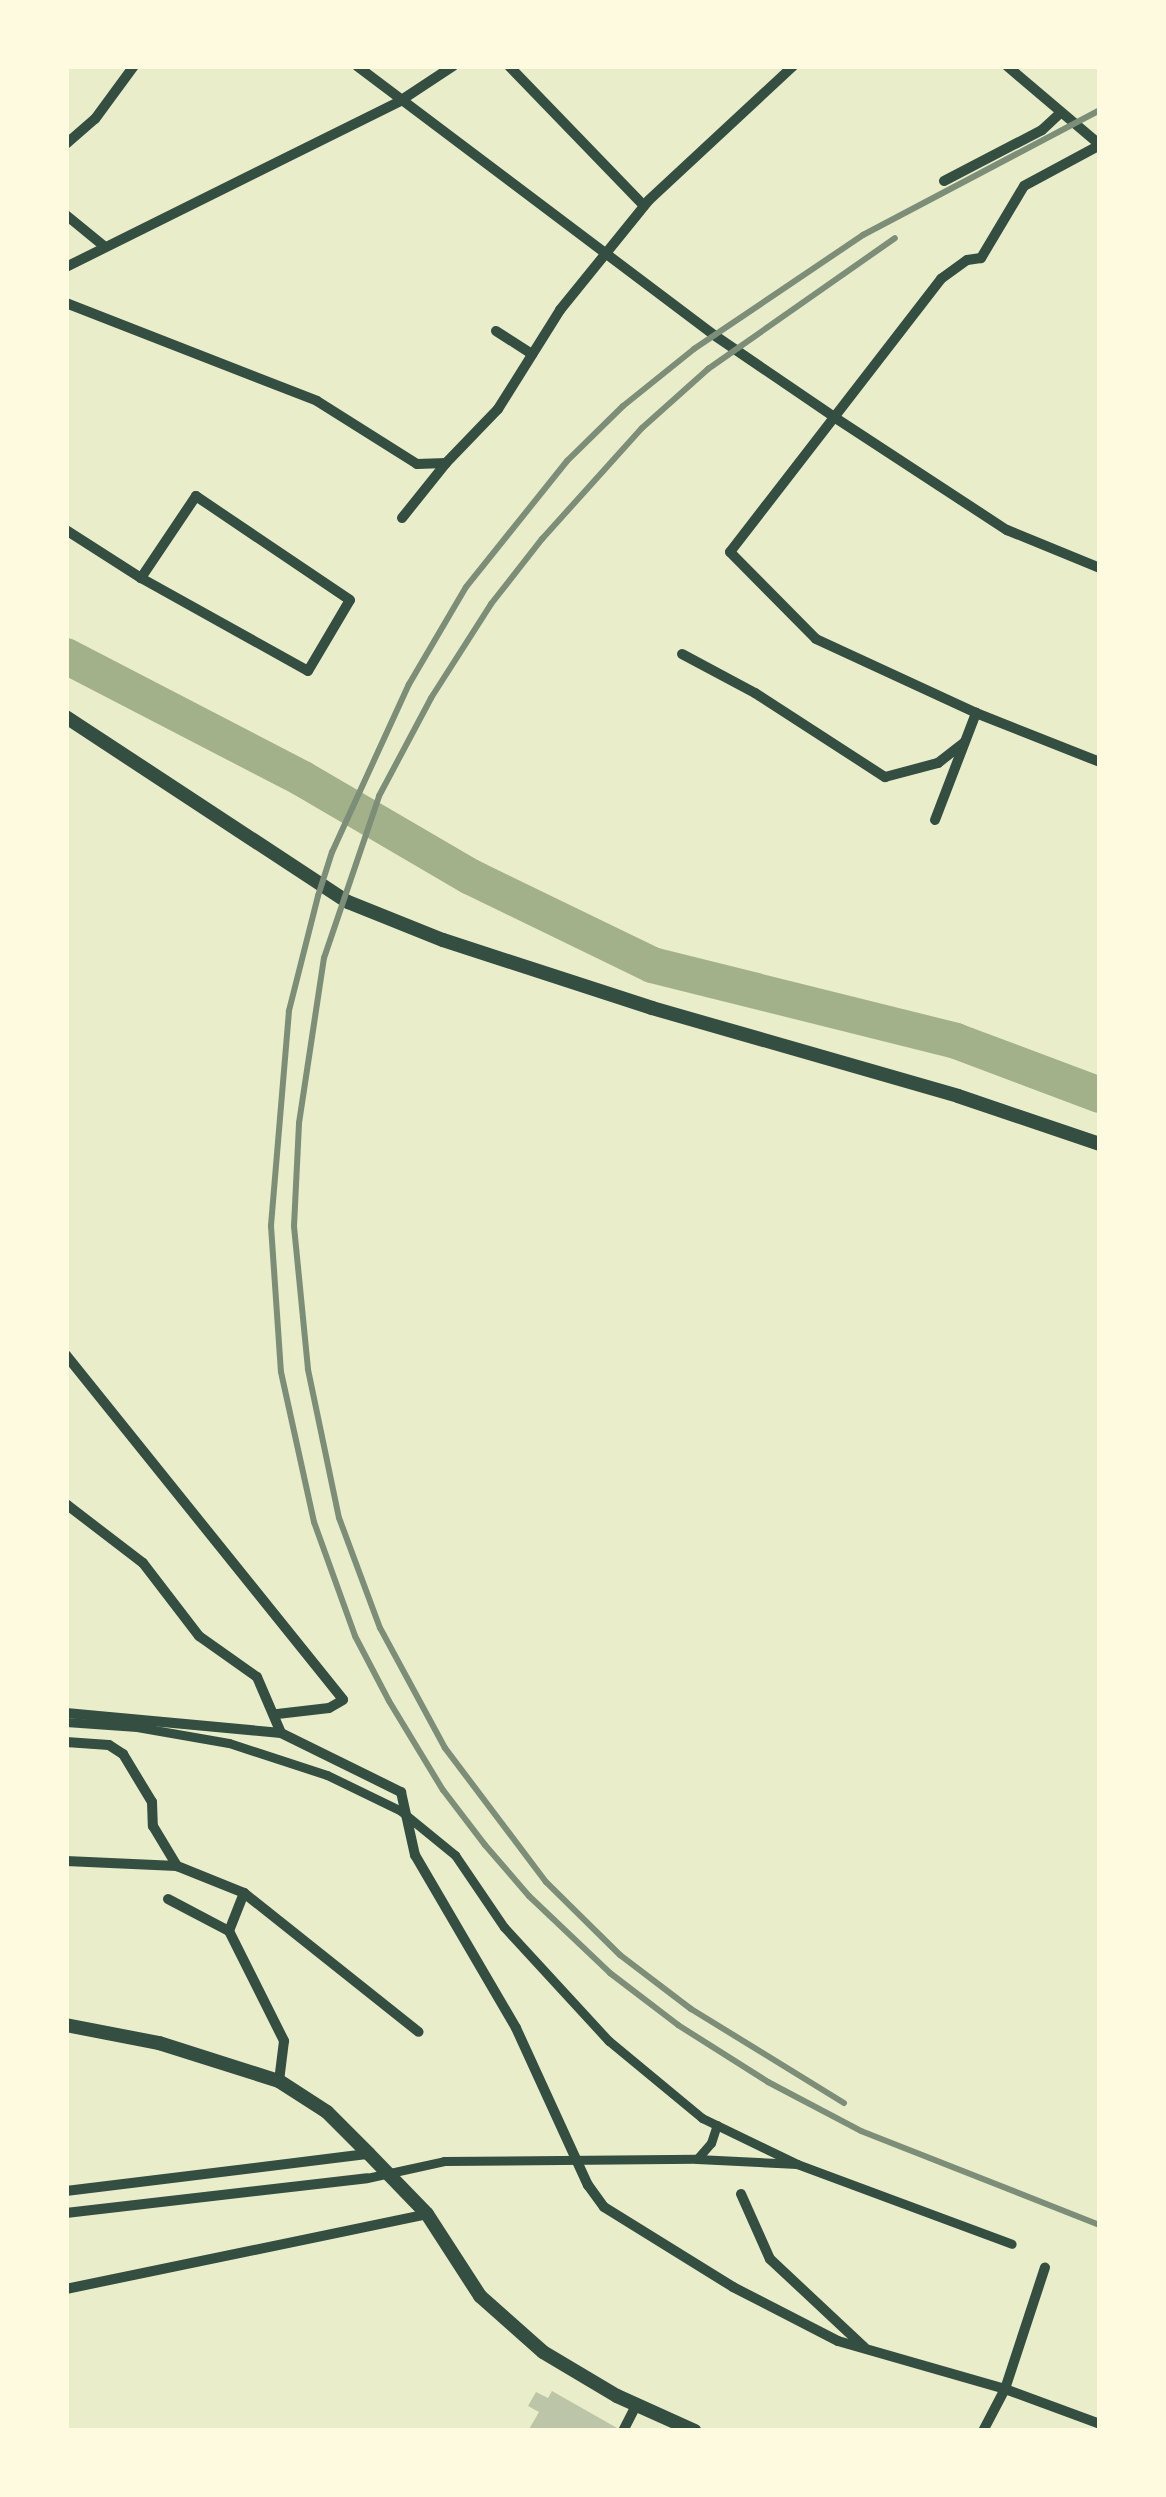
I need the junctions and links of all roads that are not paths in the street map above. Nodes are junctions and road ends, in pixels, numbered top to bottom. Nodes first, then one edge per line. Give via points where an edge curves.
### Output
1 (134, 66) edge
2 (357, 66) edge
3 (453, 66) edge
4 (509, 66) edge
5 (793, 66) edge
6 (1007, 66) edge
7 (400, 100) junction
8 (1059, 114) junction
9 (67, 140) edge
10 (1100, 145) edge
11 (944, 182) dead end
12 (644, 206) junction
13 (66, 215) edge
14 (105, 247) junction
15 (605, 254) junction
16 (66, 267) edge
17 (66, 303) edge
18 (496, 331) dead end
19 (532, 354) junction
20 (834, 417) junction
21 (446, 463) junction
22 (402, 518) dead end
23 (66, 530) edge
24 (1098, 564) edge
25 (141, 578) junction
26 (682, 654) dead end
27 (976, 713) junction
28 (66, 717) edge
29 (964, 743) junction
30 (1100, 762) edge
31 (935, 820) dead end
32 (1100, 1144) edge
33 (66, 1355) edge
34 (66, 1504) edge
35 (277, 1714) junction
36 (66, 1718) edge
37 (281, 1733) junction
38 (66, 1742) edge
39 (401, 1811) junction
40 (66, 1861) edge
41 (177, 1866) junction
42 (244, 1894) junction
43 (168, 1899) dead end
44 (229, 1931) junction
45 (66, 2025) edge
46 (418, 2032) dead end
47 (280, 2081) junction
48 (717, 2125) junction
49 (369, 2154) junction
50 (576, 2158) junction
51 (697, 2159) junction
52 (797, 2164) junction
53 (387, 2176) junction
54 (367, 2178) joint
55 (66, 2191) edge
56 (741, 2194) dead end
57 (66, 2213) edge
58 (427, 2214) junction
59 (1012, 2244) dead end
60 (1045, 2267) dead end
61 (66, 2290) edge
62 (866, 2349) junction
63 (1005, 2389) junction
64 (636, 2405) junction
65 (1100, 2424) edge
66 (623, 2431) edge
67 (695, 2431) edge
68 (983, 2431) edge

1 - 9 street via 95,119
2 - 7 street
3 - 7 street
4 - 12 street
5 - 12 street
6 - 8 street
7 - 14 street
7 - 15 street
8 - 10 street
8 - 11 street
10 - 20 street via 1024,186 981,258 941,279
12 - 15 street
13 - 14 street
14 - 16 street
15 - 19 street
15 - 20 street
17 - 21 street via 316,401 417,464
18 - 19 street
19 - 21 street via 488,422
20 - 24 street via 1007,530
20 - 27 street via 730,552 816,639
21 - 22 street
23 - 25 street
25 - 25 street via 308,671 350,600 196,496
26 - 29 street via 884,777 938,763
27 - 29 street
27 - 30 street
28 - 32 street via 348,902 631,1001
29 - 31 street
33 - 35 street via 343,1700
34 - 35 street via 143,1563 200,1636 257,1676
35 - 37 street
36 - 37 street
36 - 39 street via 229,1743 327,1774
37 - 39 street via 401,1792
38 - 41 street via 109,1744 123,1754
39 - 48 street via 455,1855 504,1927 609,2041
39 - 50 street via 416,1855 516,2027
40 - 41 street
41 - 42 street
42 - 44 street
42 - 46 street
43 - 44 street
44 - 47 street via 284,2041
45 - 47 street
47 - 49 street
48 - 51 street
48 - 52 street
49 - 53 street
49 - 55 street
50 - 51 street
50 - 53 street via 444,2162
50 - 62 street via 604,2207 733,2287
51 - 52 street
52 - 59 street
53 - 54 street
53 - 58 street
54 - 57 street
56 - 62 street via 770,2259
58 - 61 street
58 - 64 street via 480,2296 543,2352
60 - 63 street
62 - 63 street
63 - 65 street
63 - 68 street
64 - 66 street
64 - 67 street

